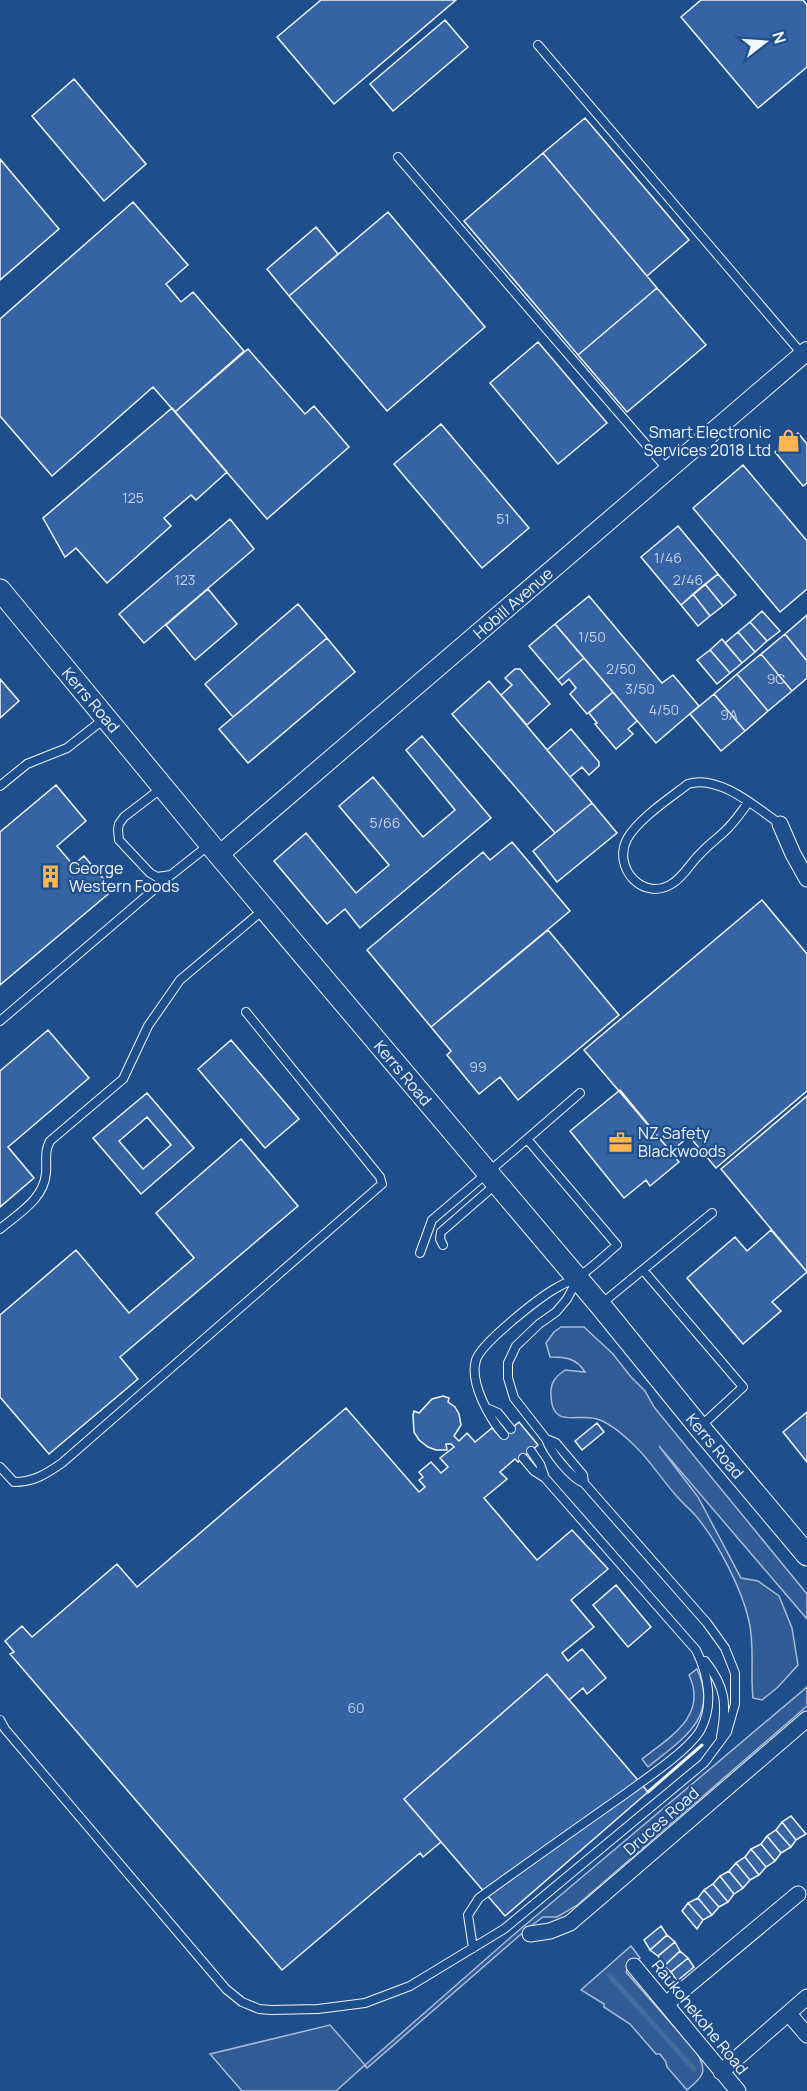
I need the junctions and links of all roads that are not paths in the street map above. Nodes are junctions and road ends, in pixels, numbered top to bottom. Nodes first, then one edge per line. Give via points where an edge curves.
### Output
1 (538, 45) dead end
2 (398, 157) dead end
3 (805, 353) edge
4 (668, 470) junction
5 (0, 590) edge
6 (106, 717) junction
7 (0, 786) edge
8 (163, 787) junction
9 (748, 803) junction
10 (780, 824) joint
11 (215, 850) junction
12 (171, 875) junction
13 (807, 879) edge
14 (264, 909) junction
15 (246, 1012) dead end
16 (0, 1021) edge
17 (580, 1093) dead end
18 (527, 1138) junction
19 (491, 1178) junction
20 (712, 1213) dead end
21 (0, 1229) edge
22 (443, 1245) dead end
23 (420, 1253) dead end
24 (643, 1270) junction
25 (577, 1278) junction
26 (600, 1305) junction
27 (489, 1409) junction
28 (699, 1428) junction
29 (511, 1429) dead end
30 (504, 1435) dead end
31 (531, 1451) dead end
32 (523, 1458) dead end
33 (0, 1467) edge
34 (545, 1478) junction
35 (807, 1555) edge
36 (696, 1650) junction
37 (807, 1719) edge
38 (0, 1720) edge
39 (720, 1741) junction
40 (798, 1894) dead end
41 (530, 1934) dead end
42 (473, 1948) junction
43 (634, 1966) dead end
44 (807, 1997) edge
45 (666, 2004) junction
46 (789, 2014) junction
47 (807, 2035) edge
48 (721, 2072) junction
49 (738, 2091) edge

1 - 3 lane
2 - 4 lane
3 - 4 street, Hobill Avenue
4 - 11 street, Hobill Avenue
5 - 6 main road, Kerrs Road
6 - 7 lane via 67,748 27,764
6 - 8 main road, Kerrs Road
8 - 11 main road, Kerrs Road
8 - 12 lane via 124,817 118,830 119,840 150,873 157,877
9 - 9 lane via 727,789 702,782 688,783 637,826 627,840 625,865 632,879 642,888 657,890 673,884
9 - 10 lane
10 - 13 street
11 - 12 lane
11 - 14 main road, Kerrs Road
12 - 16 lane
14 - 19 main road, Kerrs Road
14 - 21 lane via 173,988 148,1026 123,1079 50,1141 43,1188 36,1199
15 - 33 lane via 382,1184 62,1463 28,1482 14,1482
17 - 18 lane
18 - 19 lane
18 - 25 lane via 617,1245
19 - 22 lane via 441,1232
19 - 23 lane via 432,1220
19 - 25 main road, Kerrs Road
20 - 24 lane
24 - 26 lane
24 - 28 lane via 743,1387
25 - 26 main road, Kerrs Road
25 - 27 lane via 551,1291 484,1348 476,1360 476,1376 479,1394
25 - 39 lane via 556,1312 516,1347 508,1363 514,1398 546,1440 555,1443 584,1475 584,1483 725,1648 735,1674 735,1704 727,1732
26 - 28 main road, Kerrs Road
27 - 29 lane via 498,1413
27 - 30 lane
28 - 35 main road, Kerrs Road
31 - 34 lane
32 - 34 lane
34 - 36 lane
36 - 39 lane via 712,1670 723,1694 725,1712
36 - 42 lane via 708,1678 706,1718 700,1731 648,1777 479,1898 468,1915
37 - 41 street, Druces Road via 570,1923
38 - 42 lane via 226,1989 242,2002 271,2010 365,2003 410,1986
39 - 42 lane via 704,1763 504,1929
40 - 45 street
43 - 45 street, Raukohekohe Road
44 - 46 street
45 - 48 street, Raukohekohe Road
46 - 47 street
46 - 48 street
48 - 49 street, Raukohekohe Road

